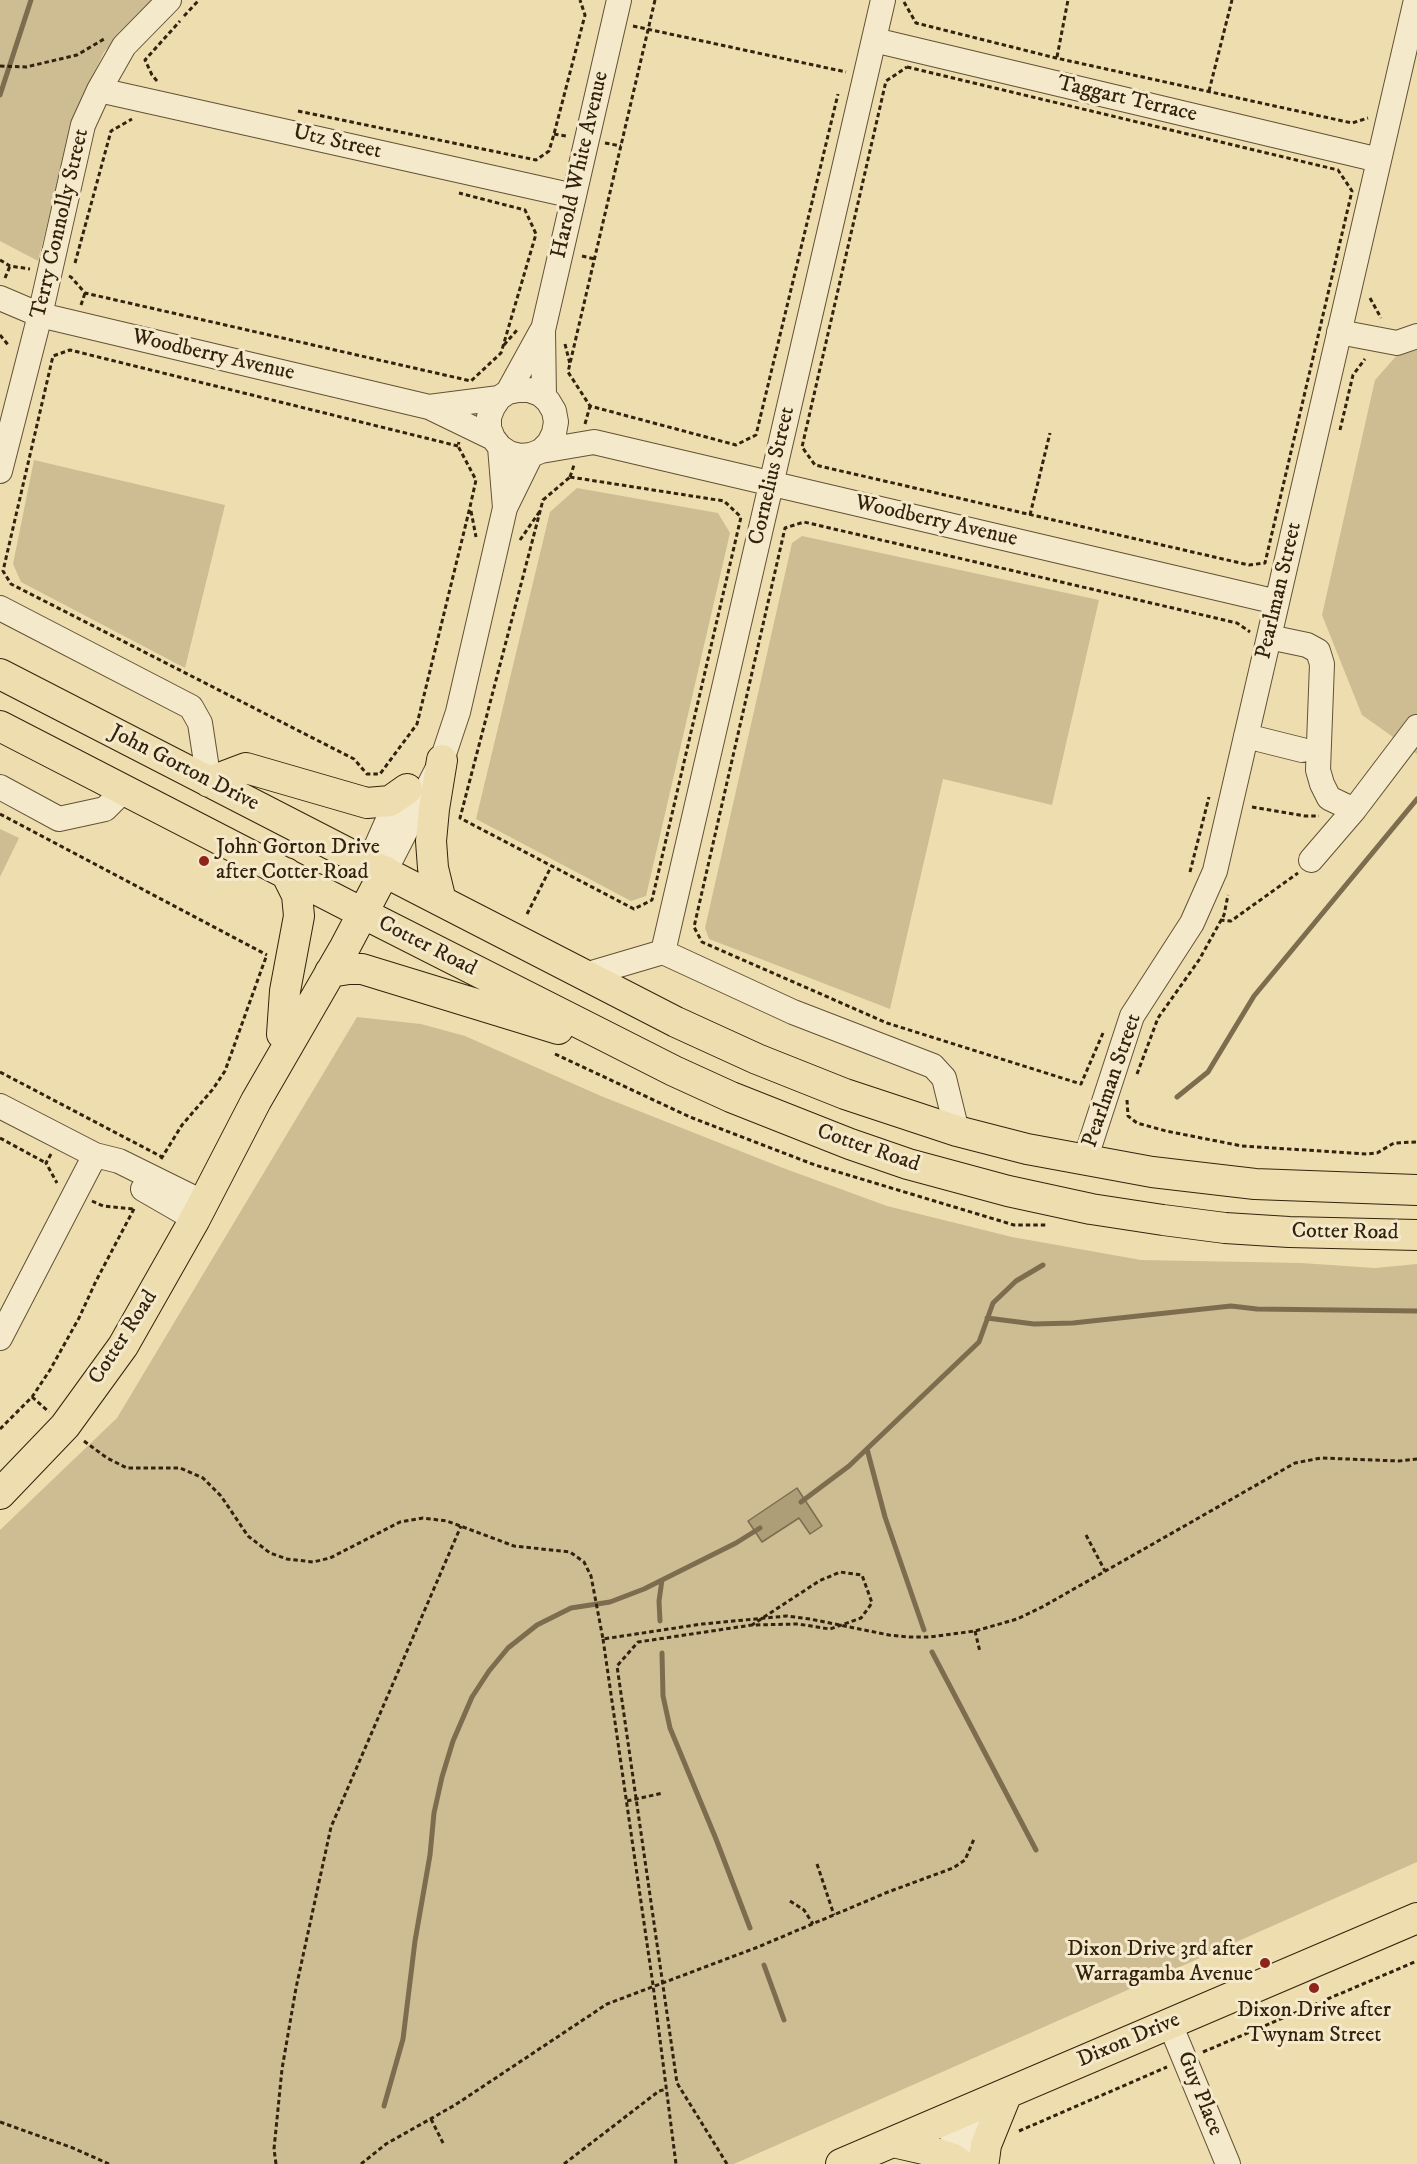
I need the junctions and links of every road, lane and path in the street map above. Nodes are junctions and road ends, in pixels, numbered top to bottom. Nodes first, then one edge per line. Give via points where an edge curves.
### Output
1 (169, 0) edge
2 (200, 0) edge
3 (580, 0) edge
4 (655, 0) edge
5 (884, 0) edge
6 (904, 0) edge
7 (1068, 0) edge
8 (1232, 0) edge
9 (1416, 0) edge
10 (617, 11) edge
11 (585, 15) junction
12 (648, 29) junction
13 (110, 36) dead end
14 (874, 40) junction
15 (1056, 58) junction
16 (846, 62) dead end
17 (0, 66) edge
18 (865, 76) junction
19 (158, 82) dead end
20 (99, 90) junction
21 (1209, 92) junction
22 (838, 94) dead end
23 (296, 111) dead end
24 (138, 116) dead end
25 (1352, 123) dead end
26 (1379, 160) junction
27 (457, 193) dead end
28 (574, 196) junction
29 (0, 260) edge
30 (74, 265) dead end
31 (49, 273) junction
32 (1369, 296) dead end
33 (0, 298) edge
34 (40, 315) junction
35 (1388, 320) dead end
36 (543, 330) junction
37 (1340, 332) junction
38 (0, 335) edge
39 (1417, 336) edge
40 (7, 355) dead end
41 (504, 395) junction
42 (549, 404) junction
43 (429, 407) junction
44 (1050, 433) dead end
45 (594, 442) junction
46 (496, 443) junction
47 (536, 453) junction
48 (0, 471) edge
49 (771, 483) junction
50 (505, 508) junction
51 (1030, 515) junction
52 (0, 549) edge
53 (8, 552) junction
54 (1277, 602) junction
55 (0, 608) edge
56 (1258, 634) junction
57 (0, 674) edge
58 (458, 712) junction
59 (0, 726) edge
60 (1417, 727) edge
61 (1246, 736) junction
62 (1302, 750) dead end
63 (442, 760) junction
64 (209, 782) junction
65 (0, 787) edge
66 (407, 789) junction
67 (124, 790) junction
68 (1232, 802) junction
69 (1354, 810) junction
70 (0, 814) edge
71 (1311, 860) joint
72 (377, 867) junction
73 (551, 867) junction
74 (1190, 872) dead end
75 (286, 873) junction
76 (441, 901) junction
77 (355, 910) junction
78 (527, 914) dead end
79 (1220, 920) dead end
80 (663, 952) junction
81 (267, 955) dead end
82 (330, 972) junction
83 (585, 975) junction
84 (1104, 1030) dead end
85 (282, 1034) junction
86 (0, 1072) edge
87 (256, 1101) junction
88 (0, 1106) edge
89 (1137, 1123) dead end
90 (957, 1131) junction
91 (0, 1138) edge
92 (1417, 1142) edge
93 (95, 1155) junction
94 (162, 1156) dead end
95 (1085, 1160) junction
96 (46, 1163) dead end
97 (908, 1164) junction
98 (1417, 1190) edge
99 (75, 1194) junction
100 (134, 1209) dead end
101 (200, 1211) junction
102 (1417, 1235) edge
103 (0, 1338) edge
104 (32, 1397) dead end
105 (65, 1426) junction
106 (1417, 1459) edge
107 (0, 1494) edge
108 (461, 1526) junction
109 (1086, 1535) dead end
110 (1105, 1571) junction
111 (764, 1617) junction
112 (752, 1625) junction
113 (844, 1625) junction
114 (975, 1631) junction
115 (603, 1639) junction
116 (980, 1652) dead end
117 (663, 1793) dead end
118 (636, 1799) junction
119 (627, 1801) junction
120 (974, 1839) dead end
121 (817, 1864) dead end
122 (790, 1901) dead end
123 (834, 1915) junction
124 (1417, 1918) edge
125 (813, 1924) junction
126 (662, 1982) junction
127 (653, 1985) junction
128 (1170, 2024) junction
129 (667, 2089) junction
130 (1007, 2093) junction
131 (954, 2116) junction
132 (431, 2119) junction
133 (0, 2122) edge
134 (893, 2142) junction
135 (444, 2145) dead end
136 (973, 2163) edge
137 (109, 2164) edge
138 (276, 2164) edge
139 (361, 2164) edge
140 (564, 2164) edge
141 (676, 2164) edge
142 (727, 2164) edge
143 (841, 2164) edge
144 (1228, 2164) edge

1 - 20 street, Terry Connolly Street via 124,46
2 - 19 path via 144,60
3 - 11 path
4 - 12 path
5 - 14 street, Cornelius Street
6 - 15 path via 916,22
7 - 15 path
8 - 21 path
9 - 26 street, Pearlman Street
10 - 11 path
10 - 12 path
10 - 28 street, Harold White Avenue
11 - 23 path via 549,151 536,160
12 - 18 path
12 - 22 path via 568,372 590,406 736,445 756,435
13 - 17 path via 77,55 26,67
14 - 18 street, Cornelius Street
14 - 26 street, Taggart Terrace
15 - 21 path
16 - 18 path
18 - 49 street, Cornelius Street
18 - 51 path via 802,447 815,465
18 - 51 path via 907,67 1338,170 1352,191 1265,563 1249,565
20 - 28 street, Utz Street
20 - 31 street, Terry Connolly Street via 83,125
21 - 25 path
24 - 30 path via 111,131
26 - 37 street, Pearlman Street
27 - 31 path via 525,210 537,234 501,353 471,381 85,292 71,276
28 - 36 street, Harold White Avenue
29 - 31 path via 10,266
31 - 34 street, Terry Connolly Street
32 - 35 path via 1380,317
33 - 34 street, Woodberry Avenue
34 - 43 street, Woodberry Avenue
34 - 48 street, Terry Connolly Street
36 - 41 street, Harold White Avenue
36 - 42 street, Harold White Avenue
37 - 39 street via 1396,343
37 - 54 street, Pearlman Street
38 - 40 path via 9,345
41 - 42 street via 529,390
41 - 43 street, Woodberry Avenue
41 - 46 street via 489,417
42 - 45 street, Woodberry Avenue
42 - 47 street via 556,422 555,433
43 - 46 street, Woodberry Avenue
44 - 51 path
45 - 47 street, Woodberry Avenue
45 - 49 street, Woodberry Avenue
46 - 47 street via 520,456
46 - 50 street
47 - 50 street
49 - 54 street, Woodberry Avenue
49 - 80 street, Cornelius Street
50 - 58 street
52 - 53 path
53 - 53 path via 3,571 11,584 354,759 367,774 380,774 417,724 476,480 458,446 70,350 53,356
54 - 56 street, Pearlman Street
55 - 64 street via 190,707 200,723
56 - 61 street, Pearlman Street
56 - 69 street via 1318,651 1322,664 1318,770 1329,798
56 - 84 path via 1237,623 804,522 785,528 694,927 702,942 887,1023 1081,1084
57 - 64 main road, John Gorton Drive
58 - 63 street
58 - 66 street
59 - 67 main road, John Gorton Drive
60 - 69 street
61 - 62 street
61 - 68 street, Pearlman Street
63 - 72 street
63 - 76 main road via 431,841
64 - 66 main road via 246,768 367,803 390,801
64 - 72 main road, John Gorton Drive
65 - 67 street, John Gorton Drive via 59,819 105,809
66 - 72 street via 387,822
67 - 75 main road, John Gorton Drive
68 - 69 path via 1305,816
68 - 74 path via 1209,796
68 - 95 street, Pearlman Street via 1215,871 1192,923 1132,1016
69 - 71 street
70 - 81 path
71 - 79 path via 1294,878 1231,921
72 - 76 main road, Cotter Road
72 - 77 main road, Cotter Road
73 - 73 path via 460,818 543,500 570,477 724,501 741,517 652,900 634,909
73 - 78 path
75 - 77 main road, John Gorton Drive
75 - 85 main road via 297,895 299,916 285,991
76 - 83 main road, Cotter Road
77 - 82 main road, Cotter Road
77 - 85 main road, Cotter Road
77 - 97 main road, Cotter Road via 674,1071 790,1122
80 - 83 street
80 - 90 street via 793,1012 933,1066 944,1078
82 - 87 main road, Cotter Road
82 - 97 main road via 362,969 564,1031 683,1093 787,1138 863,1165
83 - 90 main road, Cotter Road via 757,1059 855,1098
85 - 87 main road, Cotter Road
86 - 94 path
87 - 101 main road, Cotter Road
88 - 93 street
89 - 92 path via 1242,1146 1367,1154 1394,1143
90 - 95 main road, Cotter Road
91 - 96 path
93 - 99 street
93 - 101 street via 110,1172
95 - 98 main road, Cotter Road via 1226,1182
97 - 102 main road, Cotter Road via 1008,1191 1163,1220 1289,1232
99 - 100 path via 103,1206
99 - 103 street
101 - 105 main road, Cotter Road via 123,1346
104 - 105 path
105 - 107 main road, Cotter Road
105 - 108 path via 127,1468 180,1468 203,1478 221,1496 248,1536 270,1553 287,1559 312,1562 330,1558 415,1518
106 - 110 path via 1321,1458 1295,1463
108 - 115 path via 514,1546 575,1554 588,1567
108 - 138 path via 331,1827 282,2069
109 - 110 path
110 - 114 path via 1031,1613
111 - 112 path
111 - 113 path via 798,1617
111 - 113 path via 830,1576 840,1572 862,1575 872,1603 861,1618
111 - 115 path
112 - 113 path via 798,1624 830,1629
112 - 118 path via 638,1642 617,1666
113 - 114 path via 909,1637
114 - 116 path
115 - 119 path
117 - 118 path
118 - 119 path
118 - 126 path
119 - 127 path
120 - 123 path via 965,1860 953,1868
121 - 123 path
122 - 125 path via 804,1910
123 - 125 path
124 - 128 main road, Dixon Drive
125 - 126 path
126 - 127 path
126 - 142 path via 676,2083
127 - 129 path
127 - 132 path via 588,2015
128 - 130 main road, Dixon Drive
128 - 144 street, Guy Place
129 - 140 path via 659,2091
129 - 141 path
130 - 131 main road, Dixon Drive
130 - 136 main road via 986,2145
131 - 134 main road, Dixon Drive
131 - 136 street
132 - 135 path
132 - 139 path via 386,2144
133 - 137 path
134 - 136 main road
134 - 143 main road, Dixon Drive

